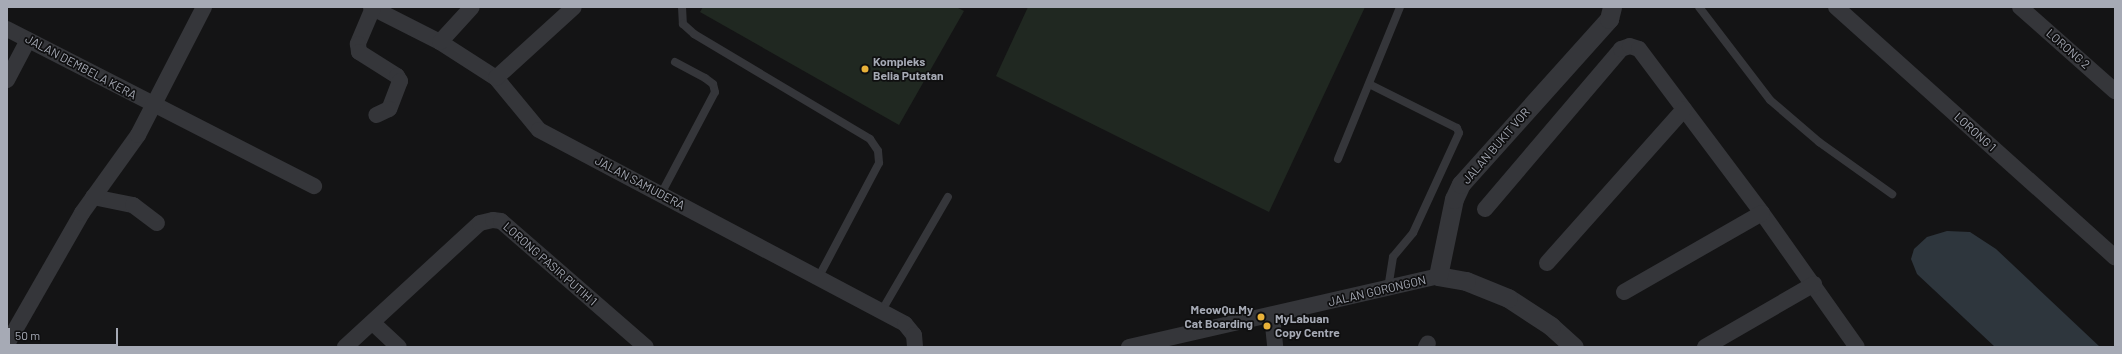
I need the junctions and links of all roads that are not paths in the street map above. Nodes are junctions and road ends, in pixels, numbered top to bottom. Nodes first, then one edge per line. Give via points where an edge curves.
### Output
1 (204, 7) edge
2 (372, 7) edge
3 (472, 7) edge
4 (574, 7) edge
5 (682, 7) edge
6 (1400, 7) edge
7 (1612, 7) edge
8 (1699, 7) edge
9 (1836, 7) edge
10 (2020, 7) edge
11 (7, 29) edge
12 (28, 40) junction
13 (440, 42) junction
14 (675, 62) dead end
15 (496, 78) junction
16 (7, 80) edge
17 (1369, 84) junction
18 (2115, 91) edge
19 (155, 106) junction
20 (1684, 109) junction
21 (376, 115) dead end
22 (1338, 159) dead end
23 (314, 186) dead end
24 (661, 194) junction
25 (1892, 194) dead end
26 (93, 197) junction
27 (948, 197) dead end
28 (1485, 209) dead end
29 (1762, 213) junction
30 (157, 223) dead end
31 (2115, 256) edge
32 (1547, 263) dead end
33 (1438, 276) junction
34 (818, 278) junction
35 (1814, 284) junction
36 (1388, 288) junction
37 (1624, 292) dead end
38 (881, 312) junction
39 (1272, 316) junction
40 (373, 323) junction
41 (7, 344) edge
42 (345, 347) edge
43 (400, 347) edge
44 (646, 347) edge
45 (915, 347) edge
46 (1129, 347) edge
47 (1275, 347) edge
48 (1574, 347) edge
49 (1705, 347) edge
50 (1857, 347) edge

1 - 19 street
2 - 13 street, JALAN SAMUDERA
2 - 21 street via 358,44 359,52 398,76 400,81 389,110
3 - 13 street
4 - 15 street
5 - 34 lane via 683,24 694,34 870,139 878,151 879,163
6 - 17 lane
7 - 33 street, JALAN BUKIT VOR via 1609,19 1461,184 1454,199
8 - 25 lane via 1770,100 1819,142
9 - 31 street, LORONG 1
10 - 18 street, LORONG 2
11 - 12 street, JALAN DEMBELA KERA
12 - 16 street
12 - 19 street, JALAN DEMBELA KERA
13 - 15 street, JALAN SAMUDERA
14 - 24 lane via 713,84 715,92
15 - 24 street, JALAN SAMUDERA via 539,130
17 - 22 lane
17 - 36 lane via 1457,128 1459,133 1413,233 1393,257
19 - 23 street, JALAN DEMBELA KERA
19 - 26 street
20 - 28 street via 1639,49 1630,46 1621,49
20 - 29 street
20 - 32 street
24 - 34 street, JALAN SAMUDERA
26 - 30 street via 133,204
26 - 41 street
27 - 38 lane
29 - 35 street
29 - 37 street
33 - 36 street, JALAN GORONGON
33 - 48 street via 1466,281 1508,298 1551,326
34 - 38 street, JALAN SAMUDERA
35 - 49 street
35 - 50 street
36 - 39 street, JALAN GORONGON
38 - 45 street, JALAN SAMUDERA via 905,324 914,335
39 - 46 street, JALAN GORONGON
39 - 47 street
40 - 42 street, LORONG PASIR PUTIH 1
40 - 43 street
40 - 44 street, LORONG PASIR PUTIH 1 via 480,223 501,220

